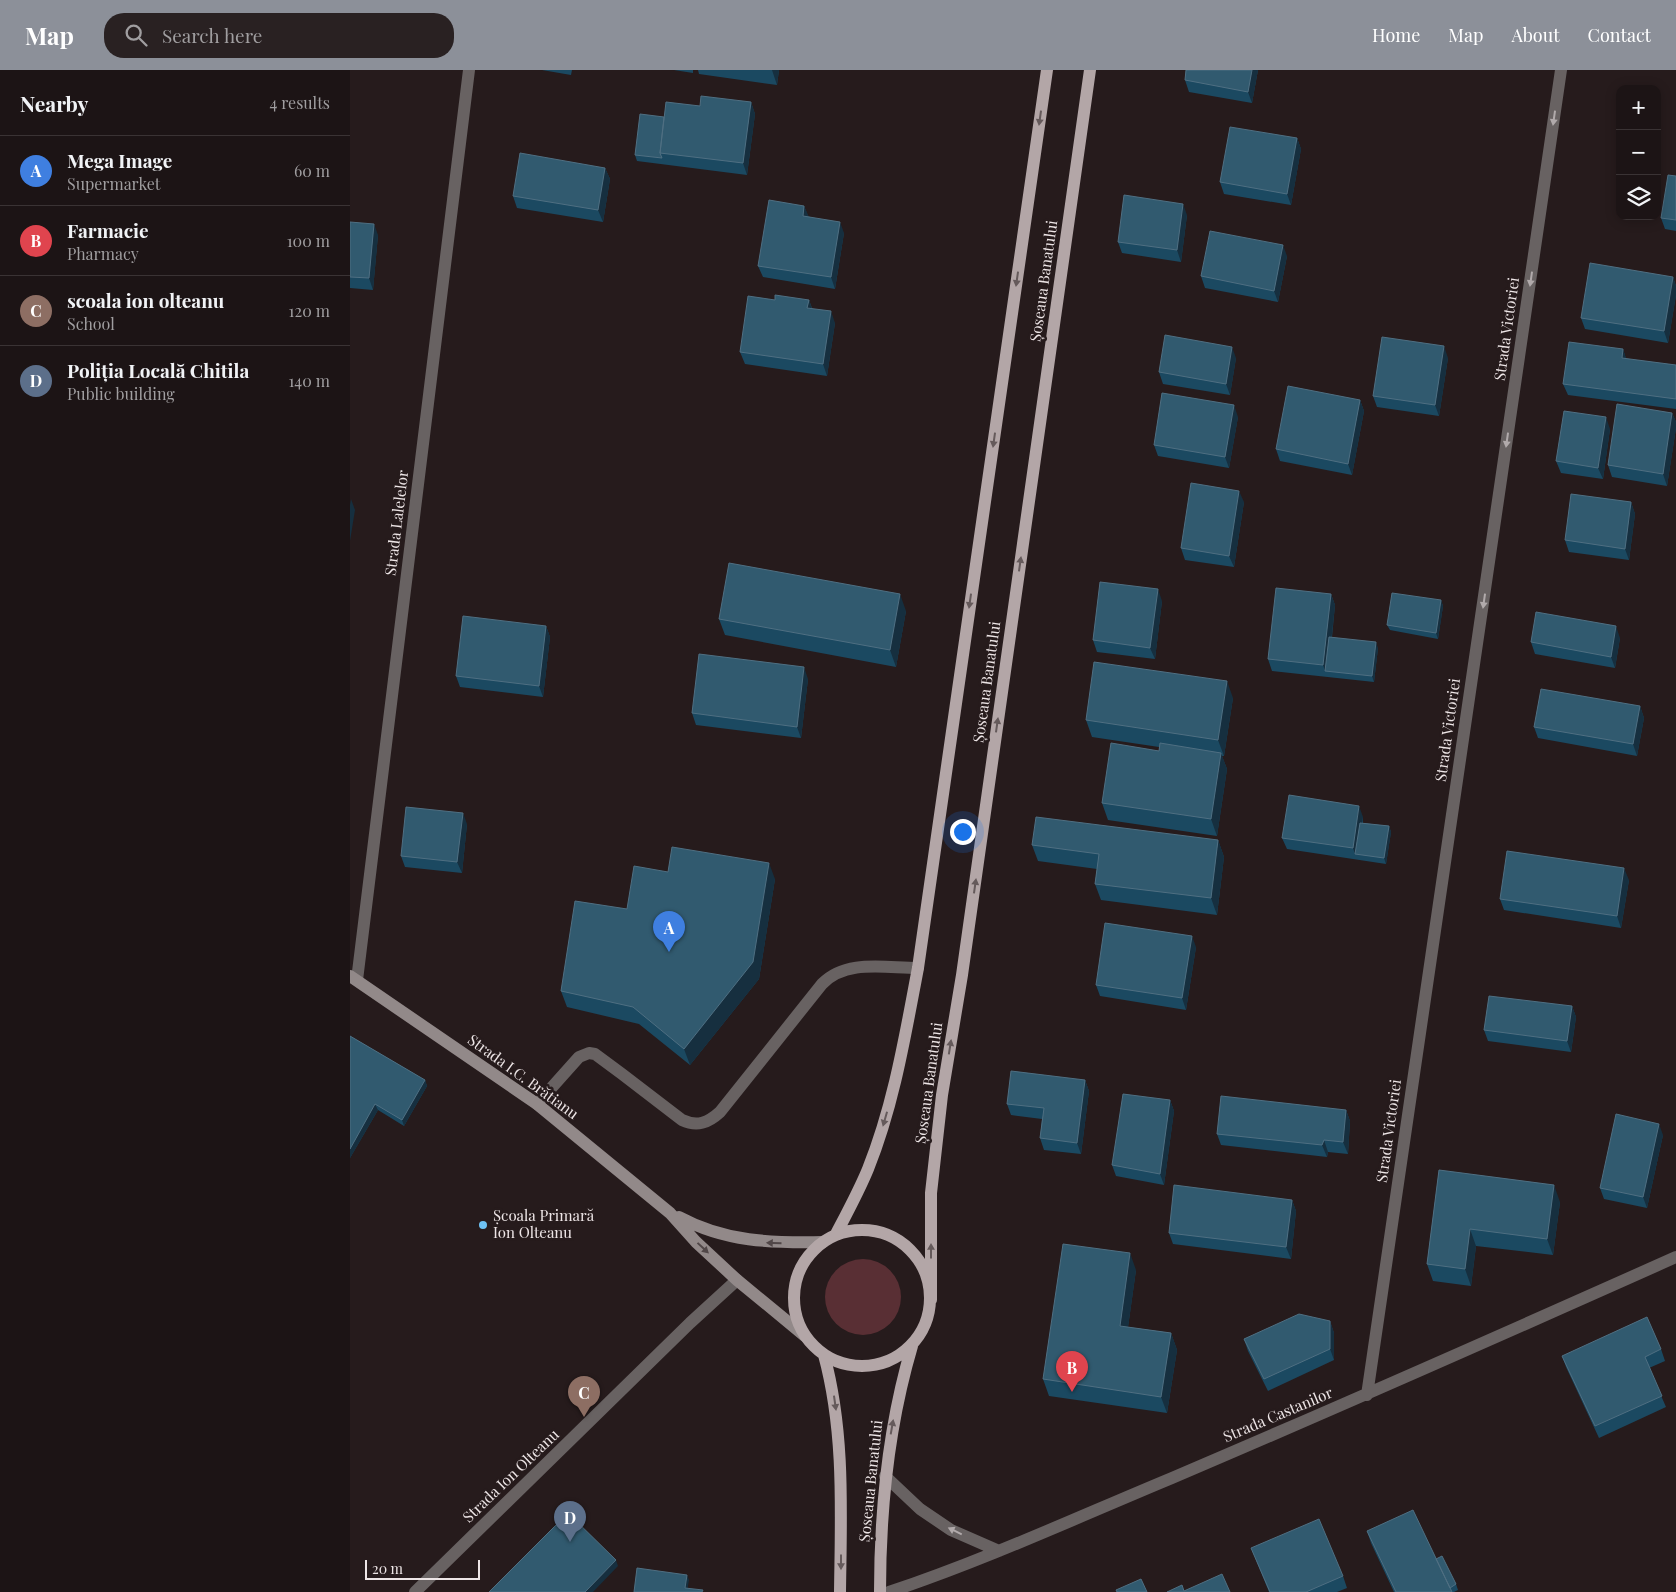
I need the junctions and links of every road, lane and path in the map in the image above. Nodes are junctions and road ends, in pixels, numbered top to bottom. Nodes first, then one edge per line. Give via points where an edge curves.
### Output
1 (469, 70) edge
2 (1047, 70) edge
3 (1090, 70) edge
4 (1561, 70) edge
5 (918, 968) junction
6 (354, 978) edge
7 (537, 1104) junction
8 (670, 1213) junction
9 (836, 1234) junction
10 (823, 1242) junction
11 (1676, 1257) edge
12 (737, 1280) junction
13 (931, 1300) junction
14 (805, 1336) junction
15 (912, 1346) junction
16 (824, 1355) junction
17 (1368, 1394) junction
18 (885, 1476) junction
19 (999, 1551) junction
20 (415, 1592) edge
21 (840, 1592) edge
22 (880, 1592) edge
23 (889, 1592) edge

1 - 6 street, Strada Lalelelor
2 -> 5 main road, Șoseaua Banatului
13 -> 3 main road, Șoseaua Banatului via 931,1193 942,1095 962,975
4 -> 17 street, Strada Victoriei
5 - 7 street via 857,967 834,973 720,1112 703,1124 682,1120 595,1054 589,1053 579,1057
5 -> 9 main road, Șoseaua Banatului via 898,1072 884,1123 868,1170
6 - 7 main road, Strada I.C. Brătianu
7 - 8 main road, Strada I.C. Brătianu
10 -> 8 main road, Strada I.C. Brătianu via 775,1243 725,1236
8 -> 12 main road, Strada I.C. Brătianu
9 - 10 main road
9 - 13 main road via 858,1229 881,1232 901,1241 918,1257 928,1278
10 - 14 main road via 808,1256 798,1275 794,1296 796,1317
11 - 17 street, Strada Castanilor
12 - 14 main road, Strada I.C. Brătianu
12 - 20 street, Strada Ion Olteanu
13 - 15 main road via 922,1333
14 - 16 main road
15 - 16 main road via 892,1360 870,1366 846,1365
18 -> 15 main road, Șoseaua Banatului via 900,1384
16 -> 21 main road, Șoseaua Banatului via 839,1427
17 - 19 street, Strada Castanilor
19 -> 18 street via 951,1530 920,1509
18 - 22 main road, Șoseaua Banatului
19 - 23 street, Strada Castanilor

